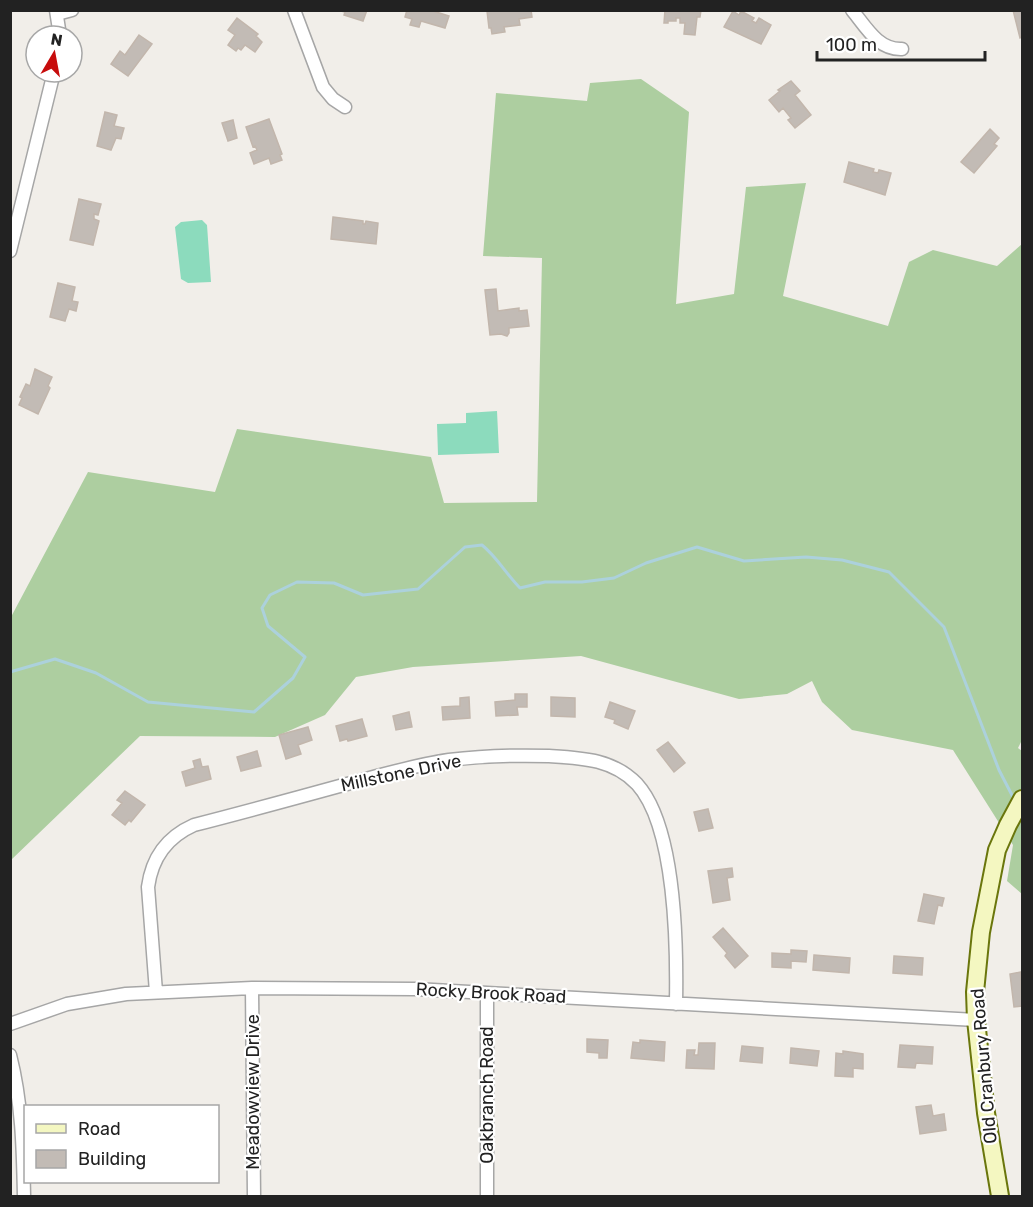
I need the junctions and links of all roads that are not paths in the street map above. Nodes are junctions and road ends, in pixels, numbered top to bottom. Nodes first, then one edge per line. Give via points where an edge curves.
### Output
1 (72, 10) edge
2 (294, 10) edge
3 (852, 10) edge
4 (56, 12) edge
5 (902, 49) dead end
6 (51, 84) edge
7 (345, 107) dead end
8 (10, 251) edge
9 (1023, 799) edge
10 (252, 988) junction
11 (156, 992) junction
12 (487, 993) junction
13 (676, 1004) junction
14 (976, 1020) junction
15 (10, 1024) edge
16 (10, 1055) edge
17 (24, 1197) edge
18 (254, 1197) edge
19 (487, 1197) edge
20 (1000, 1197) edge

1 - 4 street
2 - 7 street via 323,87
3 - 5 street via 879,42
6 - 8 street
9 - 14 street, Old Cranbury Road via 997,850 981,932
10 - 11 street, Rocky Brook Road
10 - 12 street, Rocky Brook Road via 359,987
10 - 18 street, Meadowview Drive
11 - 13 street, Millstone Drive via 150,874 160,850 182,830 413,767 522,755 585,758 613,766 637,785 648,800 670,882
11 - 15 street, Rocky Brook Road via 66,1004
12 - 13 street, Rocky Brook Road
12 - 19 street, Oakbranch Road
13 - 14 street, Rocky Brook Road
14 - 20 street, Old Cranbury Road
16 - 17 street via 22,1115

